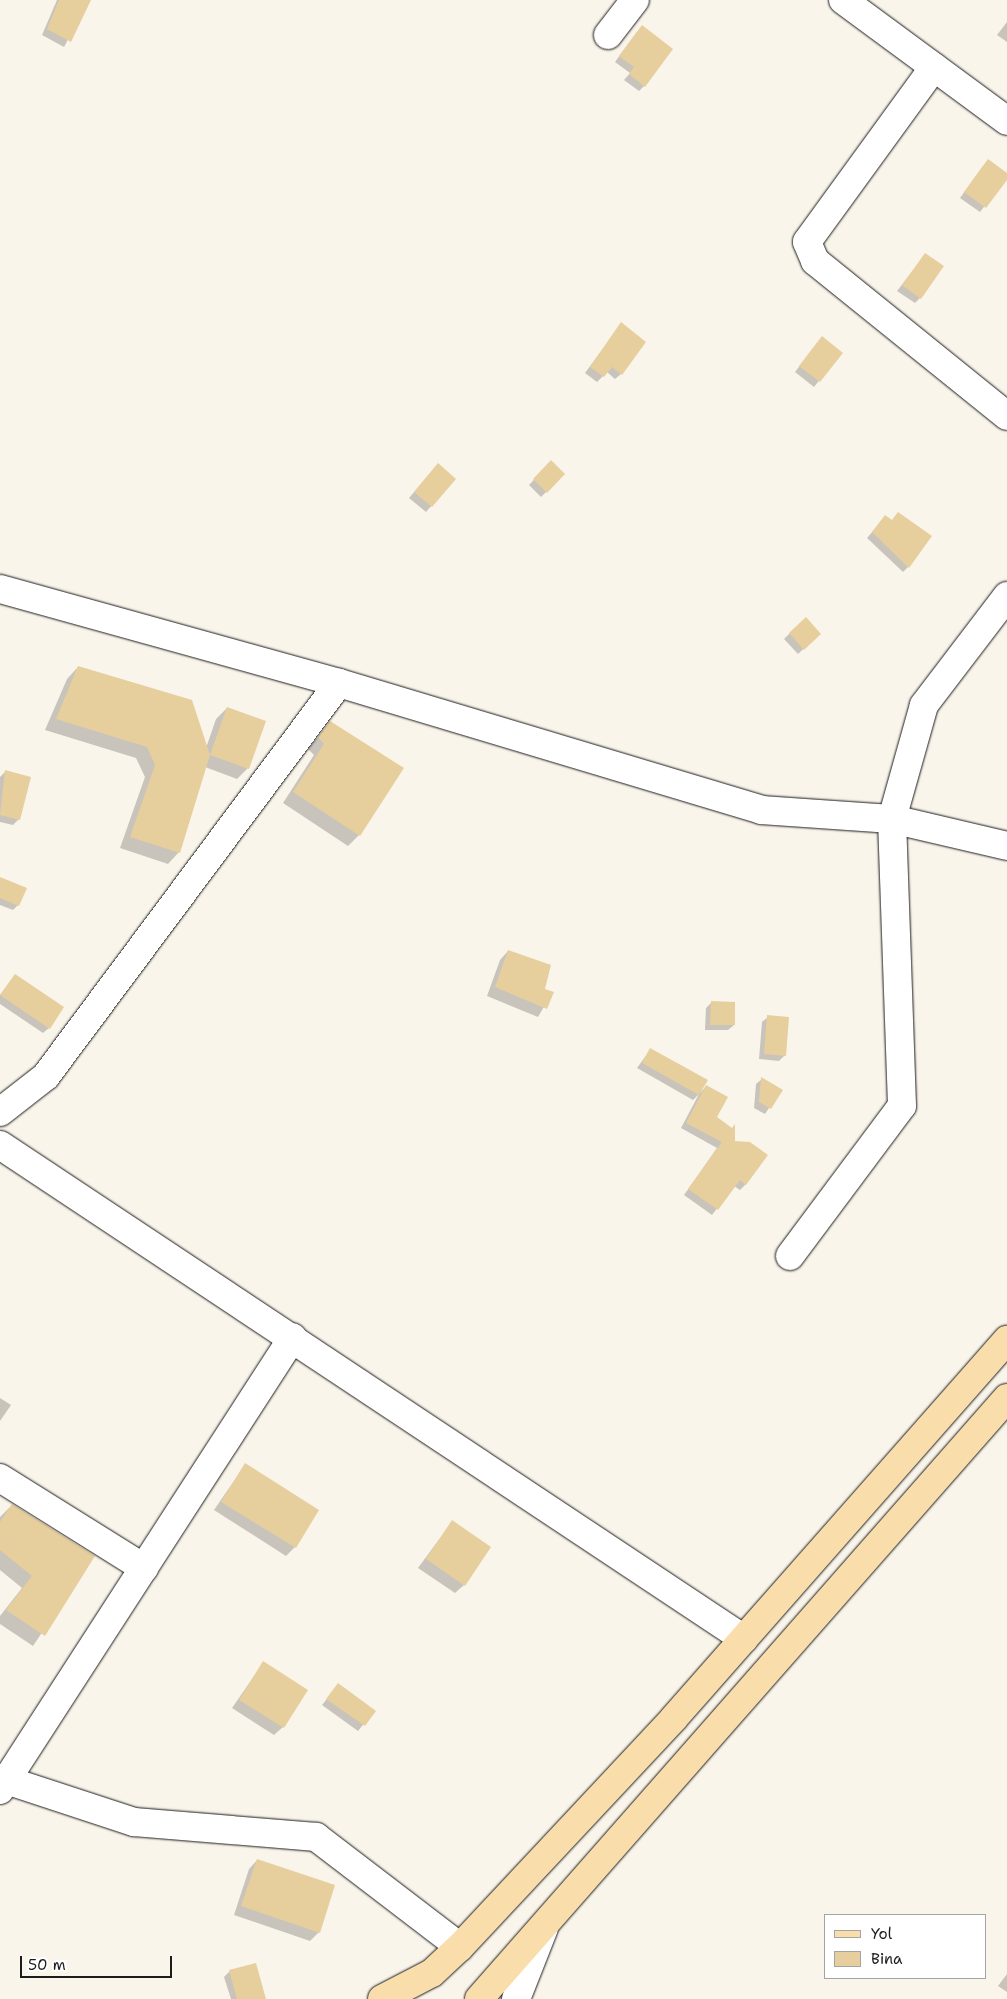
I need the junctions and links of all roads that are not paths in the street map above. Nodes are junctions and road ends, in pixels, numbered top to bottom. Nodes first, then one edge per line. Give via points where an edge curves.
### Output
1 (635, 0) edge
2 (843, 0) edge
3 (608, 35) dead end
4 (934, 67) junction
5 (1007, 121) edge
6 (1007, 416) edge
7 (0, 589) edge
8 (1007, 596) edge
9 (339, 683) junction
10 (892, 819) junction
11 (1007, 846) edge
12 (0, 1112) edge
13 (0, 1145) edge
14 (790, 1256) dead end
15 (293, 1337) junction
16 (1007, 1340) edge
17 (1007, 1398) edge
18 (0, 1478) edge
19 (144, 1568) junction
20 (744, 1639) junction
21 (3, 1785) edge
22 (546, 1923) junction
23 (460, 1947) junction
24 (382, 1999) edge
25 (479, 1999) edge
26 (516, 1999) edge

1 - 3 street
2 - 4 street
4 - 5 street
4 - 6 street via 807,242 815,261
7 - 9 street
8 - 10 street via 924,705
9 - 10 street via 761,810
9 - 12 street via 46,1076
10 - 11 street
10 - 14 street via 902,1106
13 - 15 street
15 - 19 street
15 - 20 street
16 - 20 main road
17 - 22 main road
18 - 19 street
19 - 21 street
20 - 23 main road
21 - 23 street via 134,1822 316,1837
22 - 25 main road
22 - 26 street
23 - 24 main road via 432,1973

